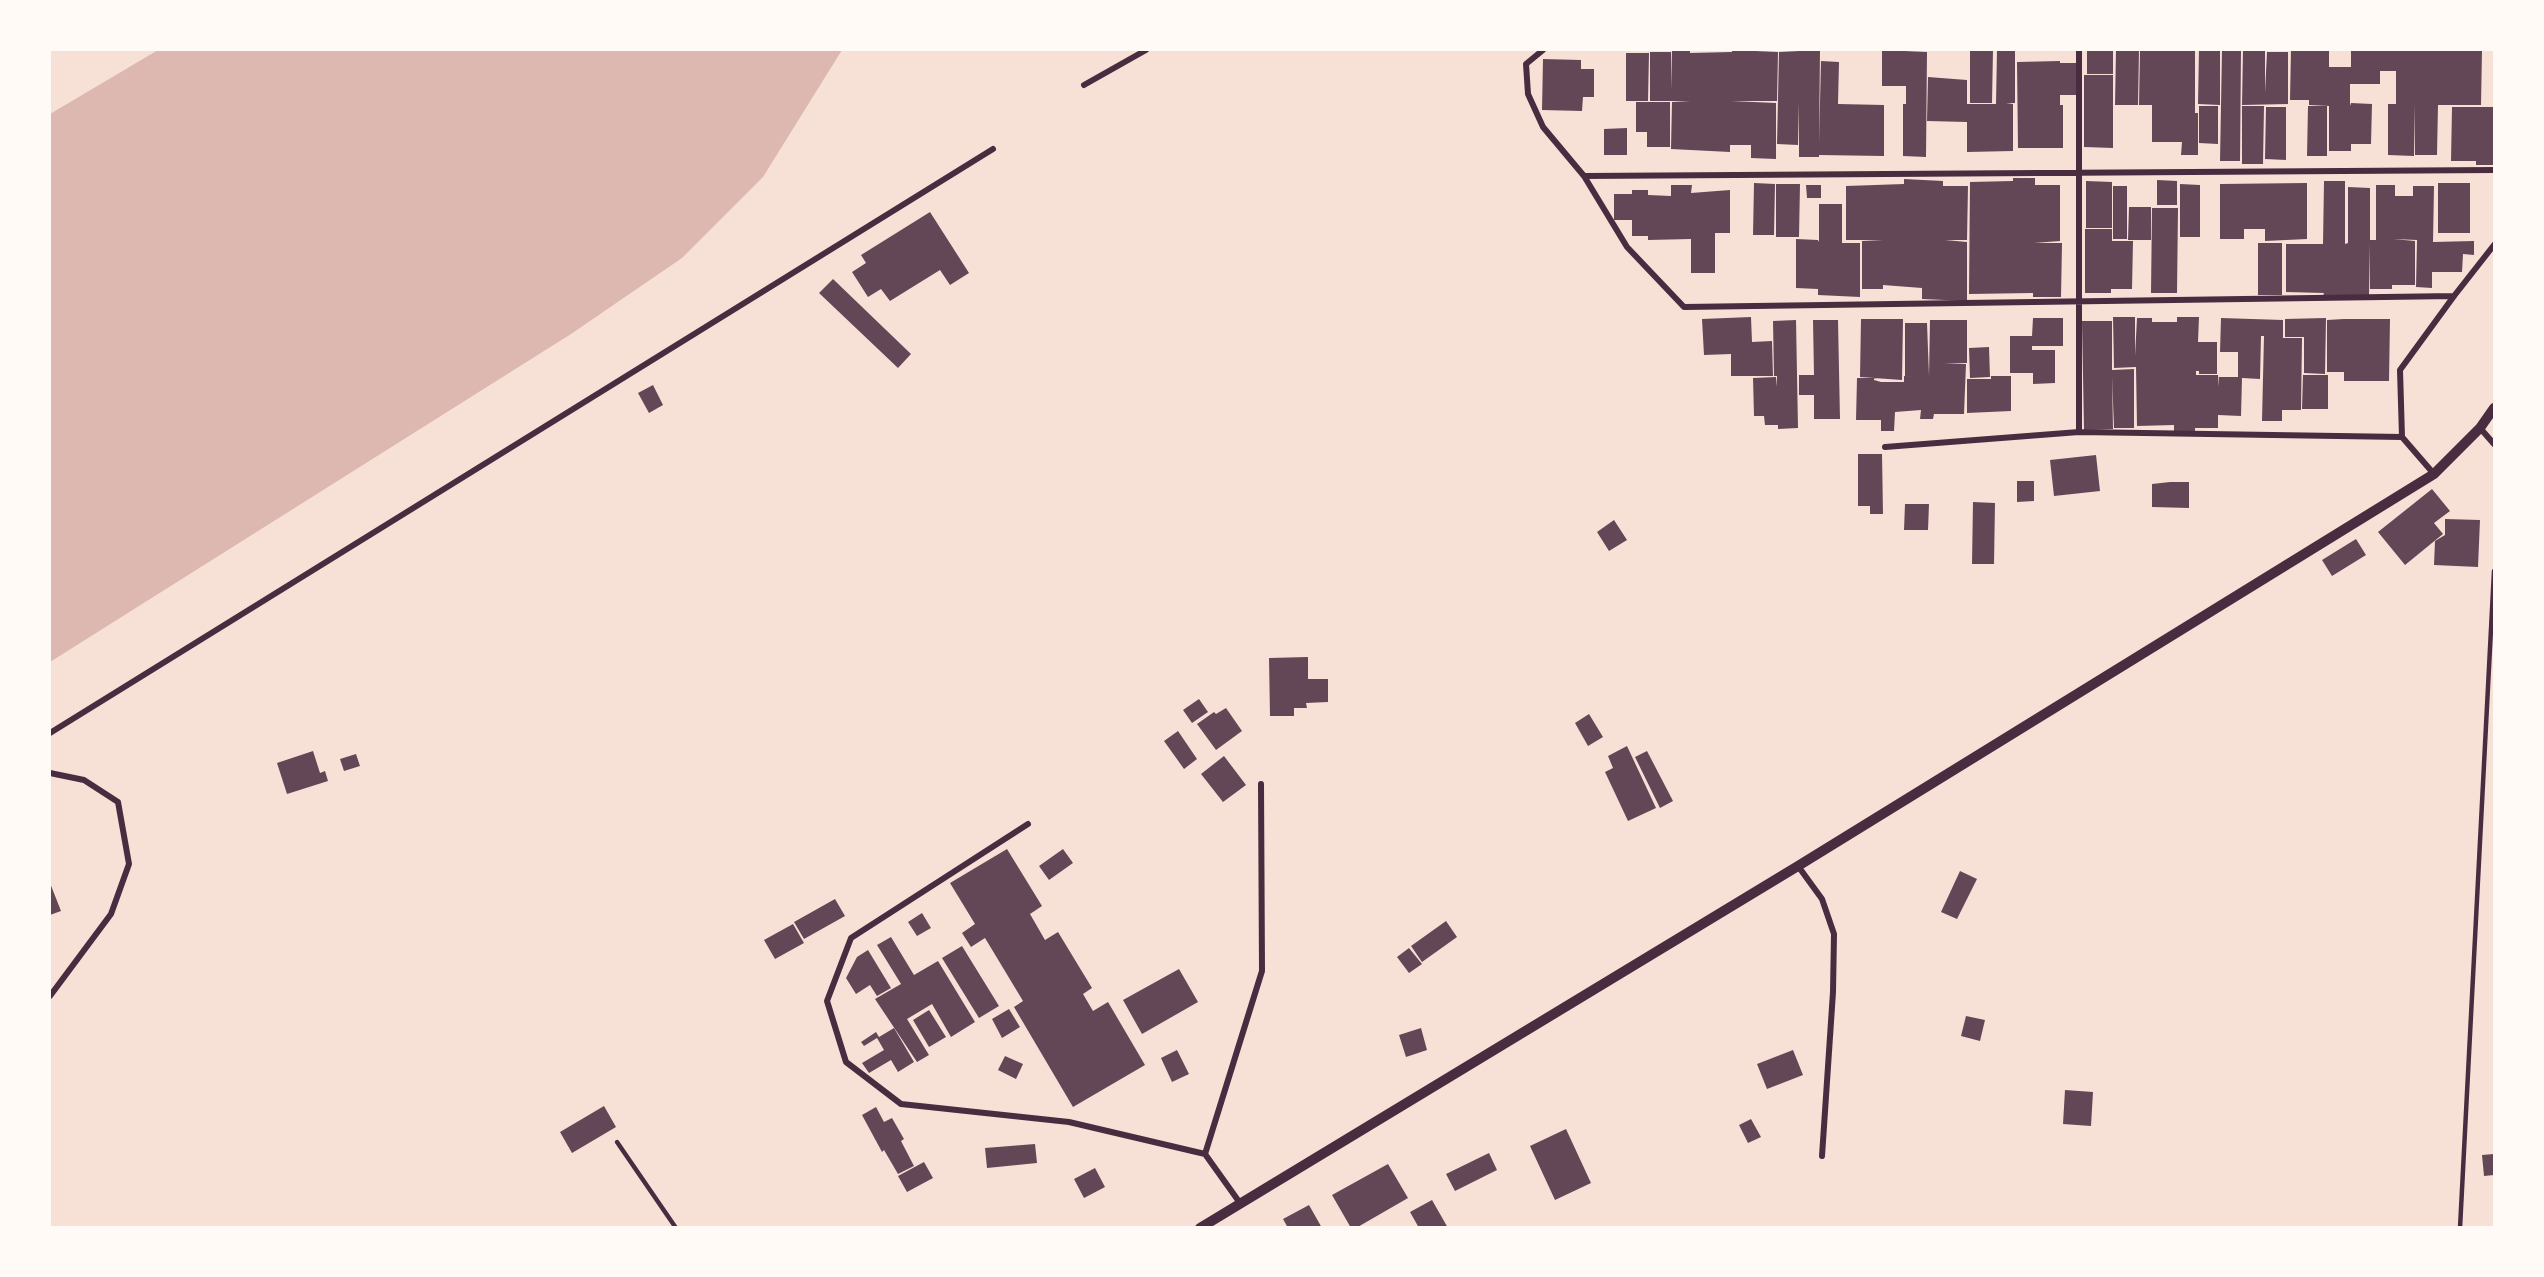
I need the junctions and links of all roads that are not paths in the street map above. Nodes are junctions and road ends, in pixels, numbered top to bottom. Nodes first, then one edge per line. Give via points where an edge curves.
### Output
1 (1146, 50) edge
2 (1543, 50) edge
3 (2079, 50) edge
4 (1084, 85) dead end
5 (993, 149) dead end
6 (2494, 170) edge
7 (2078, 174) junction
8 (1584, 176) junction
9 (2494, 245) edge
10 (2454, 296) junction
11 (2079, 301) junction
12 (2494, 408) edge
13 (2480, 428) junction
14 (2079, 432) junction
15 (2402, 437) junction
16 (2494, 444) edge
17 (1885, 447) dead end
18 (2434, 474) junction
19 (2494, 571) edge
20 (50, 733) edge
21 (50, 773) edge
22 (1261, 784) dead end
23 (1028, 824) dead end
24 (1798, 866) junction
25 (50, 996) edge
26 (617, 1142) dead end
27 (1205, 1154) junction
28 (1822, 1156) dead end
29 (1240, 1203) junction
30 (676, 1227) edge
31 (1200, 1227) edge
32 (2460, 1227) edge

1 - 4 street
2 - 8 street via 1526,64 1528,94 1543,127
3 - 7 street
5 - 20 street
6 - 7 street
7 - 8 street
7 - 11 street
8 - 11 street via 1627,247 1684,307
9 - 10 street
10 - 11 street
10 - 15 street via 2400,370
11 - 14 street
12 - 13 street
13 - 16 street
13 - 18 street
14 - 15 street
14 - 17 street
15 - 18 street
18 - 24 street
19 - 32 lane
21 - 25 street via 84,780 118,802 129,864 111,914
22 - 27 street via 1262,971
23 - 27 street via 851,938 826,1001 846,1062 901,1104 1069,1122
24 - 28 street via 1822,899 1834,934
24 - 29 street
26 - 30 lane
27 - 29 street
29 - 31 street

